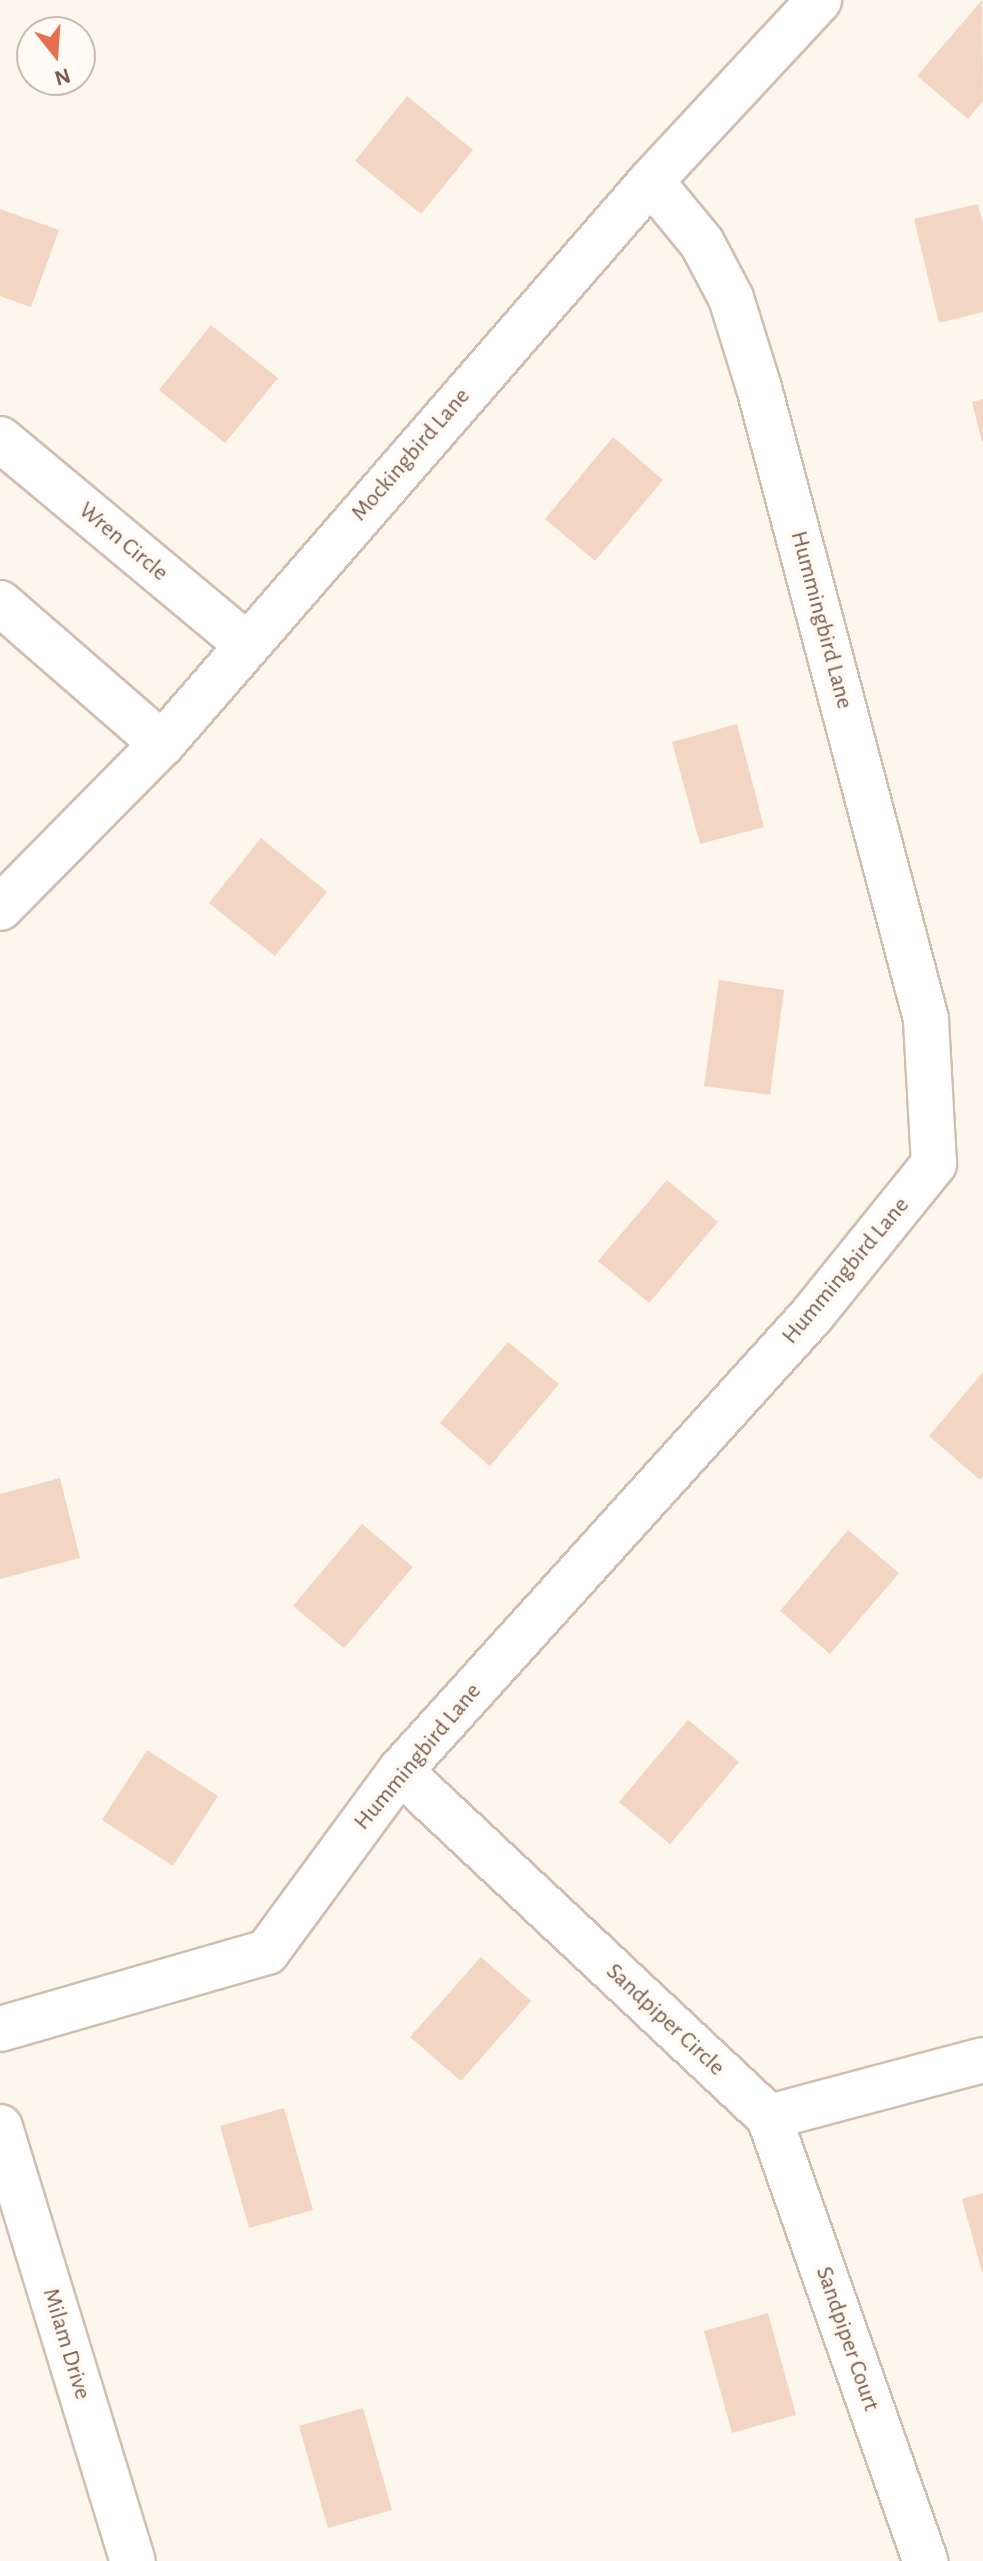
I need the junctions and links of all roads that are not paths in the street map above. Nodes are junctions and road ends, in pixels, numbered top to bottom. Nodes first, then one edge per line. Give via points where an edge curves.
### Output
1 (819, 0) edge
2 (651, 181) junction
3 (0, 439) edge
4 (0, 603) edge
5 (246, 644) junction
6 (162, 744) junction
7 (0, 908) edge
8 (400, 1771) junction
9 (0, 2029) edge
10 (983, 2060) edge
11 (769, 2117) junction
12 (0, 2127) edge
13 (133, 2561) edge
14 (925, 2561) edge

1 - 2 street, Mockingbird Lane
2 - 5 street, Mockingbird Lane
2 - 8 street, Hummingbird Lane via 702,243 731,298 759,388 926,1019 934,1164 812,1315
3 - 5 street, Wren Circle
4 - 6 street
5 - 6 street, Mockingbird Lane
6 - 7 street, Mockingbird Lane
8 - 9 street, Hummingbird Lane via 267,1952
8 - 11 street, Sandpiper Circle
10 - 11 street
11 - 14 street, Sandpiper Court
12 - 13 street, Milam Drive

